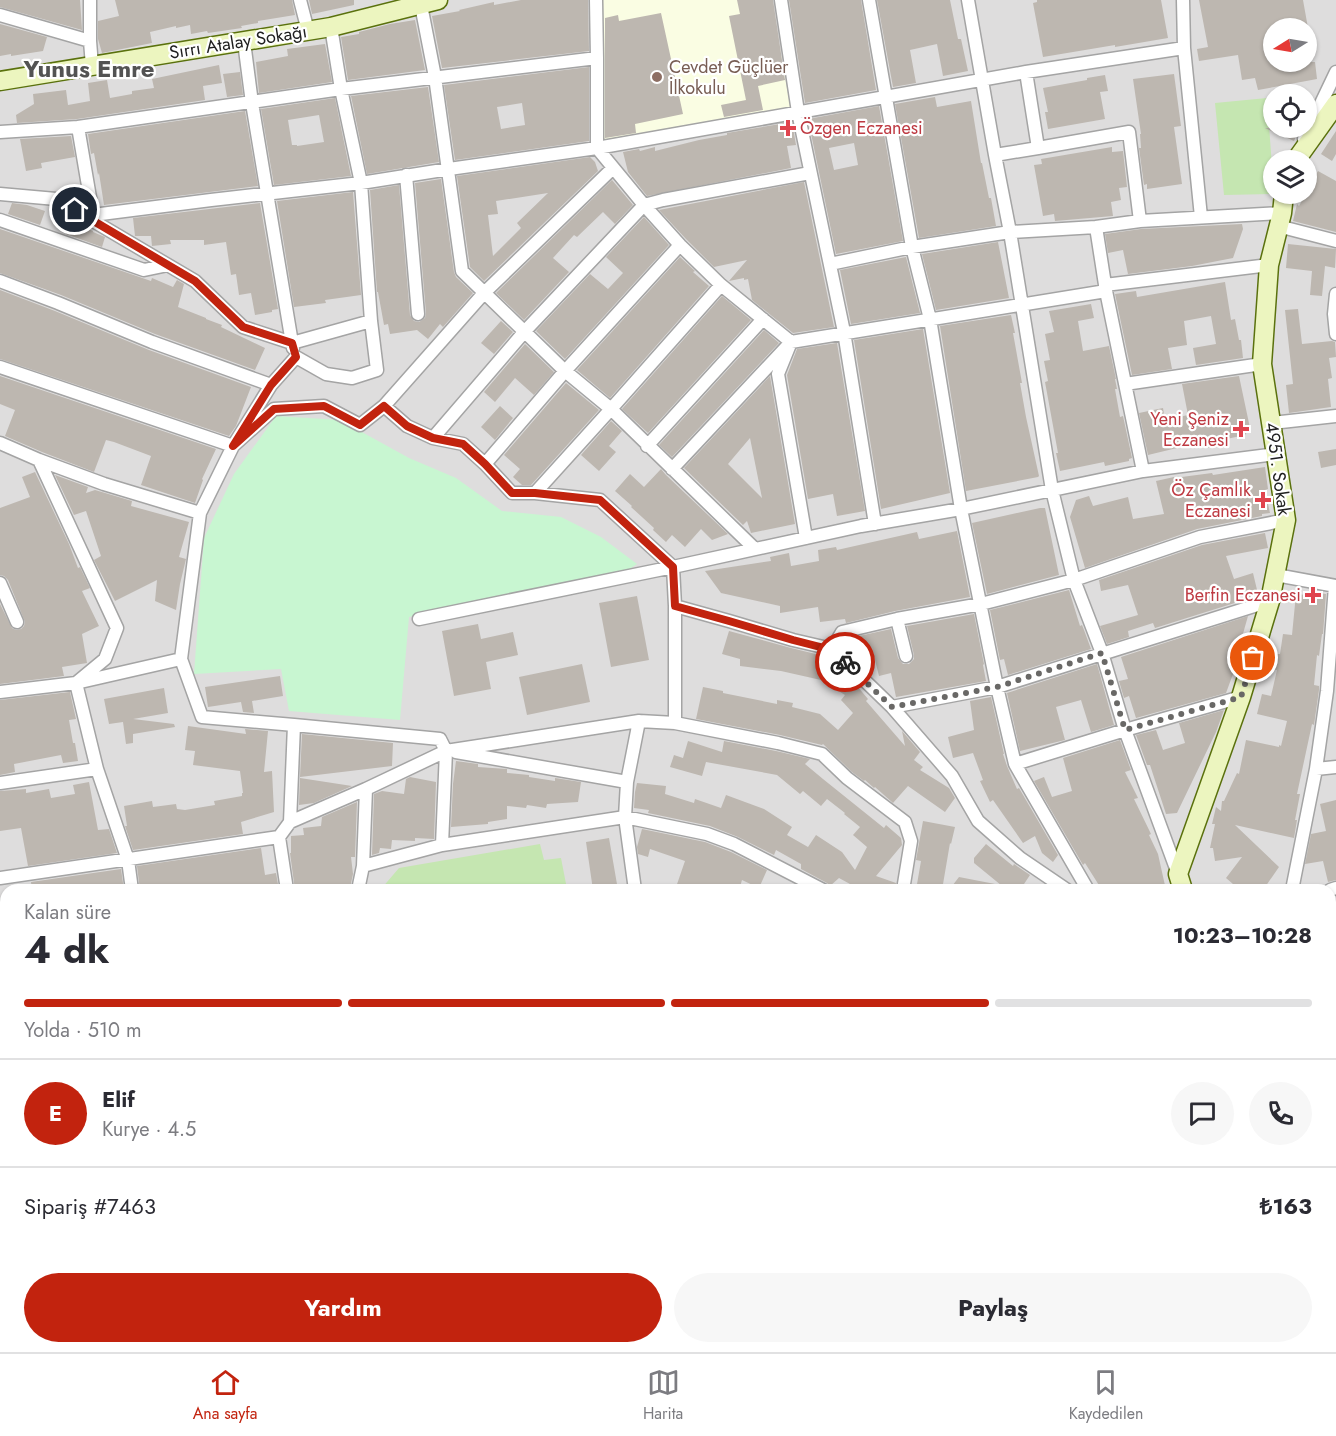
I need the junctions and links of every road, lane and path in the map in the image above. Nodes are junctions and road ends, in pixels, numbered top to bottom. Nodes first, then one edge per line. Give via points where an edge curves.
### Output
1 (90, 0) edge
2 (300, 0) edge
3 (596, 0) edge
4 (781, 0) edge
5 (869, 0) edge
6 (968, 0) edge
7 (1183, 0) edge
8 (426, 1) edge
9 (0, 15) edge
10 (331, 27) junction
11 (308, 31) junction
12 (90, 41) junction
13 (244, 42) junction
14 (1184, 48) junction
15 (597, 58) junction
16 (92, 66) junction
17 (1026, 72) junction
18 (1336, 72) edge
19 (435, 77) junction
20 (982, 80) junction
21 (0, 81) edge
22 (341, 89) junction
23 (887, 96) junction
24 (252, 103) junction
25 (1336, 104) edge
26 (798, 112) junction
27 (78, 127) junction
28 (0, 132) edge
29 (597, 148) junction
30 (1038, 148) junction
31 (1299, 150) edge
32 (1302, 150) edge
33 (995, 154) junction
34 (613, 168) junction
35 (449, 169) junction
36 (810, 173) junction
37 (406, 176) junction
38 (361, 183) junction
39 (267, 193) junction
40 (0, 194) edge
41 (1282, 204) edge
42 (644, 205) junction
43 (1202, 217) junction
44 (0, 220) edge
45 (1280, 220) junction
46 (1140, 221) junction
47 (1096, 226) junction
48 (1010, 232) junction
49 (1336, 241) edge
50 (680, 245) junction
51 (912, 247) junction
52 (830, 264) junction
53 (1269, 265) junction
54 (168, 266) junction
55 (0, 282) edge
56 (721, 285) junction
57 (1106, 288) junction
58 (484, 293) junction
59 (1336, 294) edge
60 (1021, 305) junction
61 (418, 314) dead end
62 (763, 319) junction
63 (930, 319) junction
64 (371, 321) junction
65 (525, 331) junction
66 (844, 332) junction
67 (1336, 334) edge
68 (791, 342) junction
69 (292, 343) junction
70 (296, 357) junction
71 (1262, 364) junction
72 (0, 367) edge
73 (565, 370) junction
74 (1125, 384) junction
75 (271, 385) junction
76 (384, 406) junction
77 (611, 410) junction
78 (1336, 416) edge
79 (1272, 423) junction
80 (433, 438) junction
81 (0, 443) edge
82 (233, 446) junction
83 (647, 446) junction
84 (1276, 454) junction
85 (39, 460) junction
86 (485, 464) junction
87 (672, 469) junction
88 (1143, 471) junction
89 (1052, 490) junction
90 (535, 493) junction
91 (961, 509) junction
92 (200, 513) junction
93 (1287, 520) junction
94 (875, 524) junction
95 (806, 538) junction
96 (755, 549) junction
97 (673, 567) junction
98 (1276, 575) junction
99 (1074, 580) junction
100 (0, 583) edge
101 (1336, 586) edge
102 (1270, 601) junction
103 (981, 604) junction
104 (675, 606) junction
105 (419, 619) dead end
106 (897, 619) junction
107 (16, 622) dead end
108 (832, 650) junction
109 (1102, 653) junction
110 (906, 656) dead end
111 (181, 659) junction
112 (76, 683) junction
113 (997, 687) junction
114 (1332, 690) edge
115 (0, 692) edge
116 (1241, 697) junction
117 (892, 707) junction
118 (639, 721) junction
119 (675, 723) junction
120 (294, 725) junction
121 (1125, 730) junction
122 (446, 751) junction
123 (1015, 764) junction
124 (1336, 767) edge
125 (97, 769) junction
126 (1316, 769) junction
127 (627, 782) junction
128 (0, 783) edge
129 (366, 789) junction
130 (625, 817) junction
131 (290, 822) junction
132 (279, 837) junction
133 (442, 846) junction
134 (129, 860) junction
135 (363, 866) junction
136 (0, 878) edge
137 (1181, 881) edge
138 (131, 884) edge
139 (286, 884) edge
140 (359, 884) edge
141 (634, 884) edge
142 (811, 884) edge
143 (904, 884) edge
144 (1058, 884) edge
145 (1085, 884) edge
146 (1293, 884) edge

1 - 12 street
2 - 11 street
3 - 15 street
4 - 26 street
5 - 23 street
6 - 20 street
7 - 14 street
8 - 10 main road, Sırrı Atalay Sokağı
8 - 19 street
9 - 12 street
10 - 11 main road, Sırrı Atalay Sokağı
10 - 22 street
11 - 13 main road, Sırrı Atalay Sokağı
12 - 16 street
13 - 16 main road, Sırrı Atalay Sokağı
13 - 24 street
14 - 17 street
14 - 43 street
15 - 19 street
15 - 29 street
16 - 21 main road, Sırrı Atalay Sokağı
17 - 20 street
17 - 30 street
18 - 31 street
19 - 22 street
19 - 35 street
20 - 23 street
20 - 33 street
22 - 24 street
22 - 38 street
23 - 26 street
23 - 51 street
24 - 27 street
24 - 39 street
25 - 32 main road
26 - 29 street
26 - 36 street
27 - 28 street
27 - 39 street via 93,215
29 - 34 street
29 - 35 street
30 - 33 street
30 - 46 street via 1129,132
33 - 48 street
34 - 42 street
34 - 58 street
35 - 37 street
35 - 58 street via 462,271
36 - 42 street
36 - 52 street
37 - 38 street
37 - 61 street
38 - 39 street
38 - 64 street
39 - 69 street
40 - 54 street via 57,199
41 - 45 main road, 4951. Sokak
42 - 50 street
42 - 65 street
43 - 45 street
43 - 46 street
44 - 54 street via 144,270
45 - 49 street
45 - 53 main road, 4951. Sokak
46 - 47 street
47 - 48 street
47 - 57 street
48 - 51 street
48 - 60 street
50 - 56 street
50 - 73 street
51 - 52 street
51 - 63 street
52 - 66 street
53 - 57 street
53 - 71 main road, 4951. Sokak
54 - 69 street via 195,281 243,327
55 - 75 street
56 - 62 street
56 - 77 street
57 - 60 street
57 - 74 street
58 - 65 street
58 - 76 street
59 - 67 street
60 - 63 street
60 - 89 street
62 - 68 street
62 - 83 street
63 - 66 street
63 - 91 street
64 - 69 street
64 - 70 street via 377,369 352,378 326,374
65 - 73 street
65 - 80 street
66 - 68 street
66 - 94 street
68 - 87 street
68 - 95 street via 778,374
69 - 70 street
70 - 75 street
71 - 74 street
71 - 79 main road, 4951. Sokak
72 - 82 street
73 - 77 street
73 - 86 street
74 - 88 street
75 - 82 street
76 - 80 street via 407,426
76 - 82 street via 360,425 324,406 274,409
77 - 83 street
77 - 90 street
78 - 79 street
79 - 84 main road, 4951. Sokak
80 - 86 street via 463,444
81 - 85 street
82 - 92 street
83 - 87 street
84 - 88 street
84 - 93 main road, 4951. Sokak
85 - 92 street
85 - 112 street via 117,628 105,659
86 - 90 street via 512,493
87 - 96 street
88 - 89 street
89 - 91 street
89 - 99 street
90 - 97 street via 600,500
91 - 94 street
91 - 103 street
92 - 111 street
93 - 98 main road, 4951. Sokak
93 - 99 street via 1200,537
94 - 95 street
95 - 96 street
96 - 97 street
97 - 104 street
97 - 105 street
98 - 101 street
98 - 102 main road, 4951. Sokak
99 - 103 street
99 - 109 street
100 - 107 street
101 - 114 street
102 - 109 street
102 - 116 main road, 4951. Sokak
103 - 106 street
103 - 113 street
104 - 108 street
104 - 119 street
106 - 108 street via 842,632
106 - 110 street
108 - 117 street
109 - 113 street
109 - 121 street
111 - 112 street
111 - 120 street via 202,717
112 - 115 street
112 - 125 street
113 - 117 street
113 - 123 street
114 - 126 street
116 - 121 street
116 - 137 main road, 4951. Sokak
117 - 144 street via 952,776 978,821 1020,858
118 - 119 street
118 - 122 street
118 - 127 street
119 - 143 street via 822,754 905,822 911,842
120 - 122 street via 440,739
120 - 131 street
121 - 123 street
121 - 137 street
122 - 127 street
122 - 129 street
122 - 133 street
123 - 145 street
124 - 126 street
125 - 128 street
125 - 134 street
126 - 146 street
127 - 130 street
129 - 131 street
129 - 135 street
130 - 133 street
130 - 141 street
130 - 142 street via 734,844
131 - 132 street
132 - 134 street
132 - 139 street
133 - 135 street
134 - 136 street
134 - 138 street
135 - 140 street

